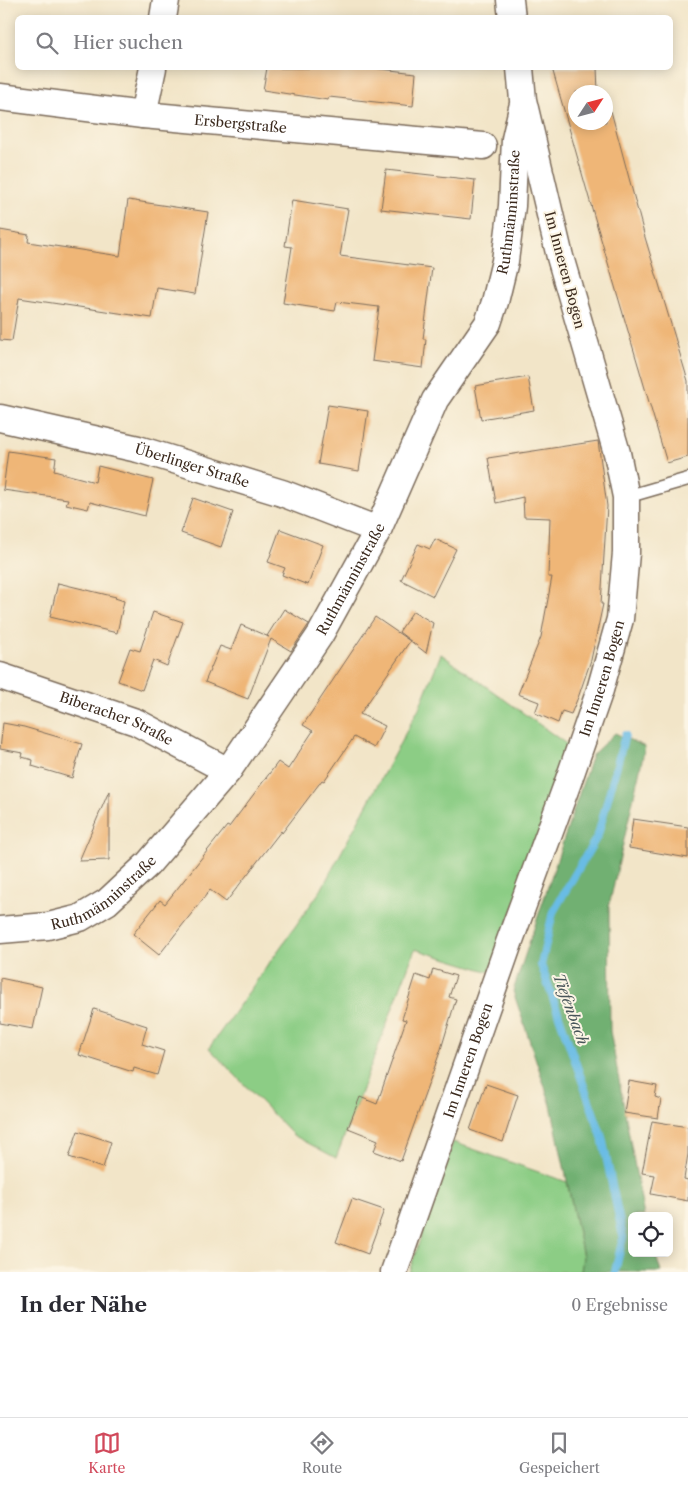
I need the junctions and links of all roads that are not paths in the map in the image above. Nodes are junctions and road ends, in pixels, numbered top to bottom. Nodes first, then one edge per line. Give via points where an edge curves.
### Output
1 (166, 0) edge
2 (510, 0) edge
3 (164, 15) edge
4 (512, 15) edge
5 (153, 70) edge
6 (520, 70) edge
7 (0, 97) edge
8 (524, 100) junction
9 (143, 115) junction
10 (483, 146) dead end
11 (0, 418) edge
12 (688, 479) edge
13 (626, 497) junction
14 (378, 530) junction
15 (0, 676) edge
16 (228, 771) junction
17 (0, 930) edge
18 (394, 1272) edge

1 - 3 street
2 - 4 street
5 - 9 street
6 - 8 street, Im Inneren Bogen
7 - 9 street, Ersbergstraße
8 - 13 street, Im Inneren Bogen via 560,257 617,453
8 - 14 street, Ruthmänninstraße via 515,139 505,261 488,323 436,400
9 - 10 street, Ersbergstraße
11 - 14 street, Überlinger Straße via 138,449 282,493
12 - 13 lane
13 - 18 street, Im Inneren Bogen via 626,553 620,619 600,690
14 - 16 street, Ruthmänninstraße via 320,635
15 - 16 street, Biberacher Straße via 136,722
16 - 17 street, Ruthmänninstraße via 148,864 107,902 80,918 48,926

